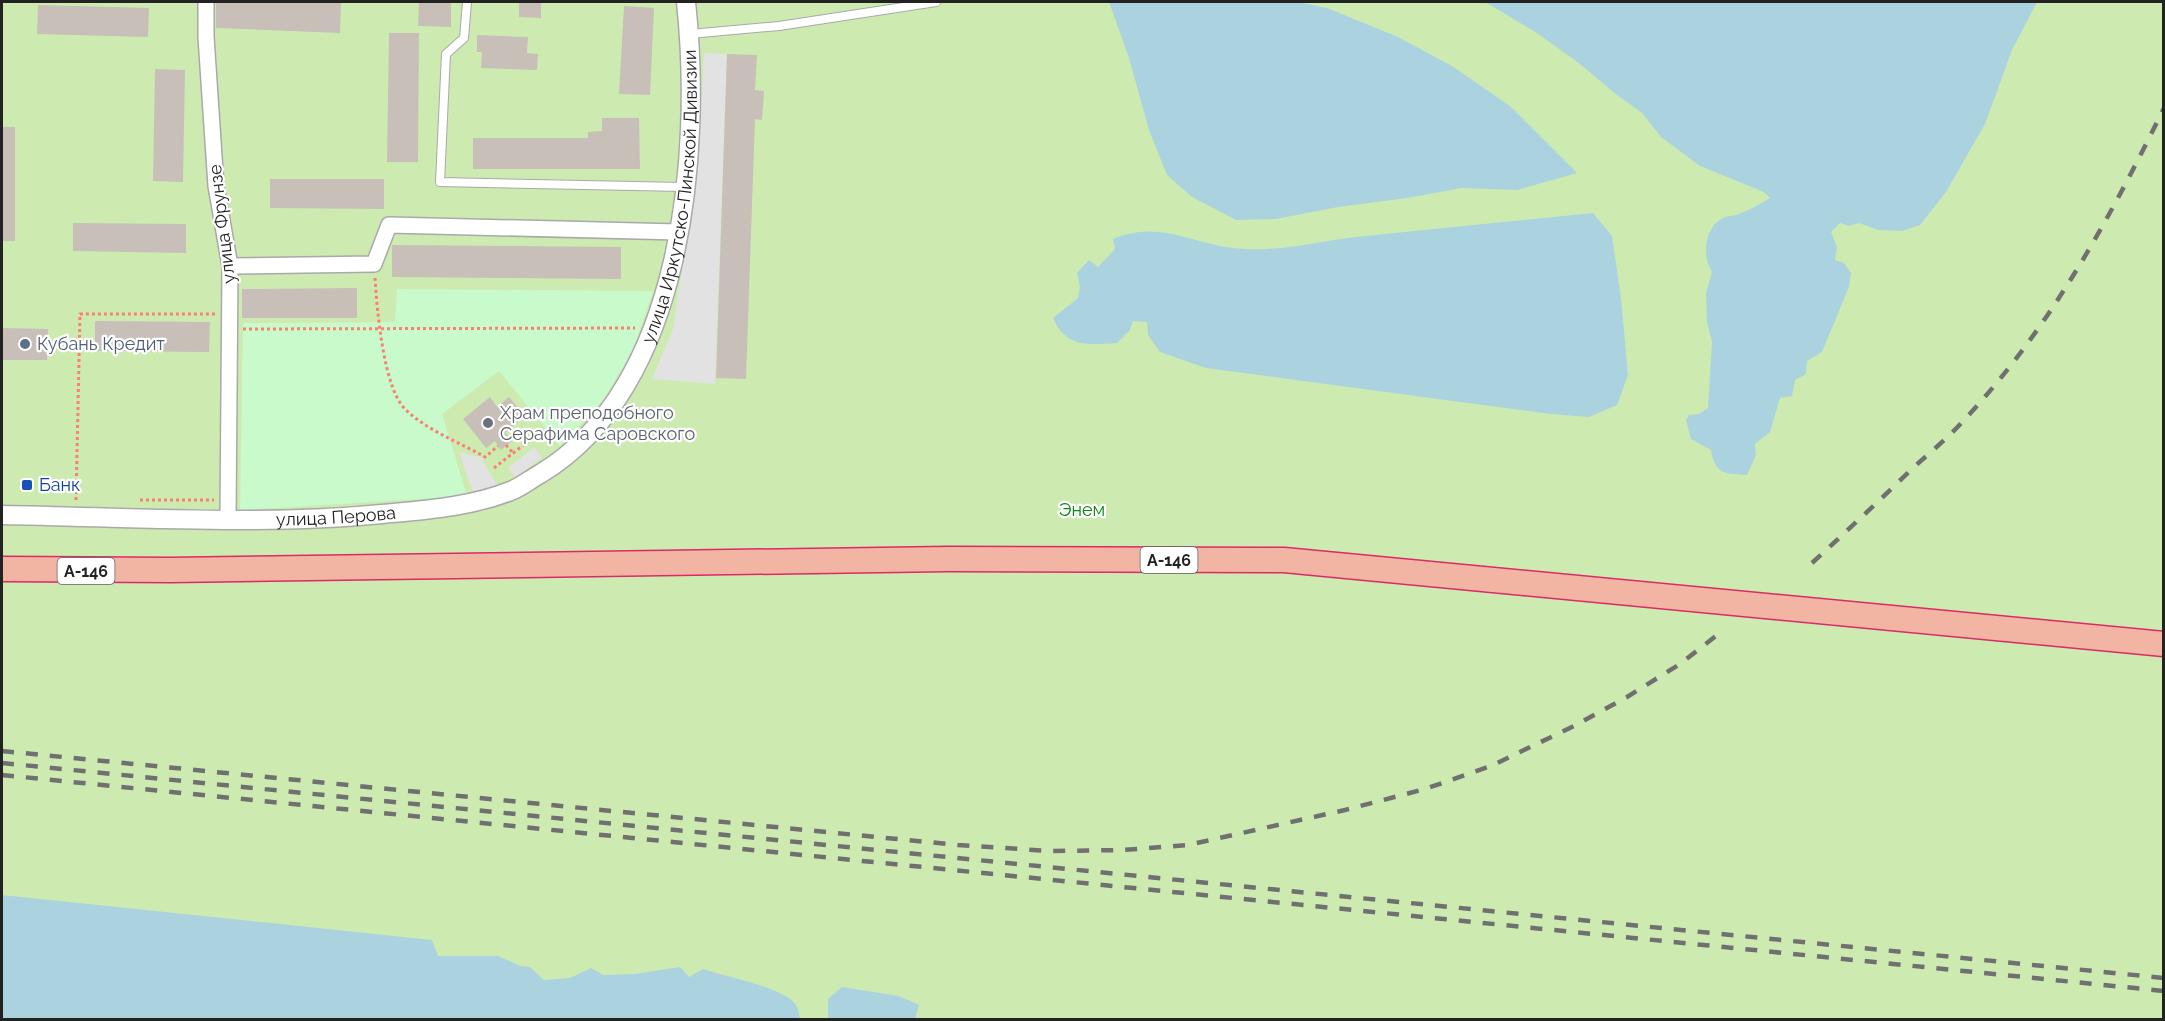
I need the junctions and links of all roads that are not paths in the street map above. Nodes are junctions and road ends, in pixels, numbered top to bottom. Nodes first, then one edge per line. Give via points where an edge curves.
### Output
1 (206, 2) edge
2 (467, 2) edge
3 (686, 2) edge
4 (936, 2) edge
5 (690, 34) junction
6 (686, 187) junction
7 (679, 232) junction
8 (230, 266) junction
9 (626, 386) joint
10 (2, 515) edge
11 (228, 519) junction
12 (2, 569) edge
13 (2163, 644) edge

1 - 8 street, улица Фрунзе via 216,186
2 - 6 lane via 464,38 446,54 440,182
3 - 5 street, улица Иркутско-Пинской Дивизии
4 - 5 lane via 779,26
5 - 6 street, улица Иркутско-Пинской Дивизии via 692,82
6 - 7 street, улица Иркутско-Пинской Дивизии
7 - 8 street via 389,225 374,264
7 - 9 street, улица Иркутско-Пинской Дивизии via 654,327
8 - 11 street, улица Фрунзе
9 - 11 street, улица Перова via 599,425 562,461 514,489 471,504 330,519
10 - 11 street, улица Перова
12 - 13 highway, А-146 via 948,559 1284,560

